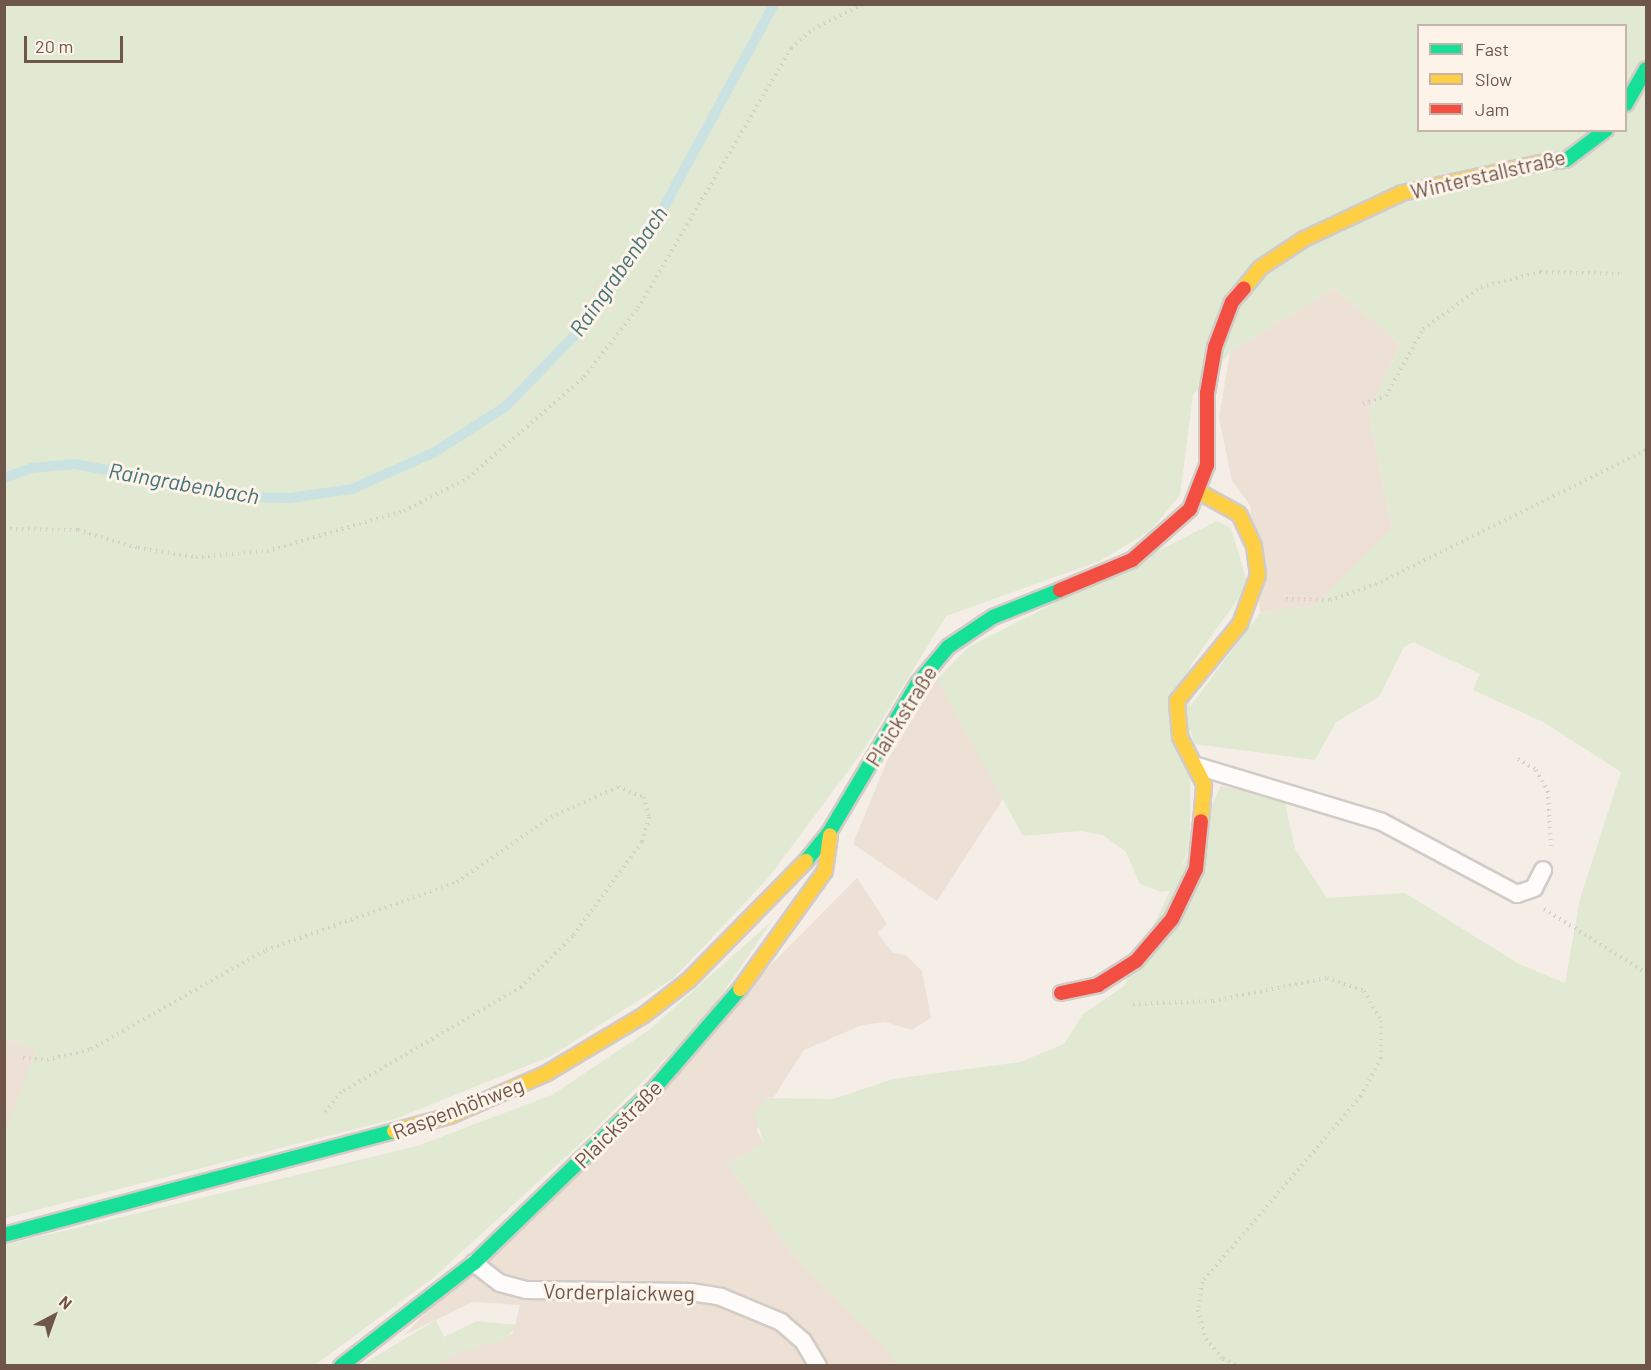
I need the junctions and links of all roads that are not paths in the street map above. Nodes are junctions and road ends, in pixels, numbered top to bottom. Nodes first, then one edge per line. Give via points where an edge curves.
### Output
1 (1647, 69) edge
2 (1627, 102) edge
3 (1603, 132) edge
4 (1201, 493) junction
5 (1197, 766) junction
6 (830, 831) junction
7 (1544, 870) road end
8 (1061, 993) dead end
9 (4, 1235) edge
10 (474, 1263) junction
11 (341, 1365) edge
12 (818, 1365) edge

1 - 2 street
3 - 4 street, Winterstallstraße via 1566,160 1502,168 1402,193 1304,239 1260,268 1232,302 1215,347
4 - 5 street via 1228,505 1247,526 1258,575 1249,608 1177,701 1176,724
4 - 6 street, Plaickstraße via 1171,529 1132,560 993,617 948,647 918,683
5 - 7 lane via 1382,822 1517,894 1530,892
5 - 8 street via 1204,802 1200,846 1187,891 1172,919 1136,961 1113,978
6 - 9 street, Raspenhöhweg via 731,942 680,987 598,1045 450,1116
6 - 10 street, Plaickstraße via 818,884 720,1015 652,1091
10 - 11 street, Plaickstraße
10 - 12 lane, Vorderplaickweg via 500,1283 526,1290 692,1292 721,1297 781,1322 803,1341

